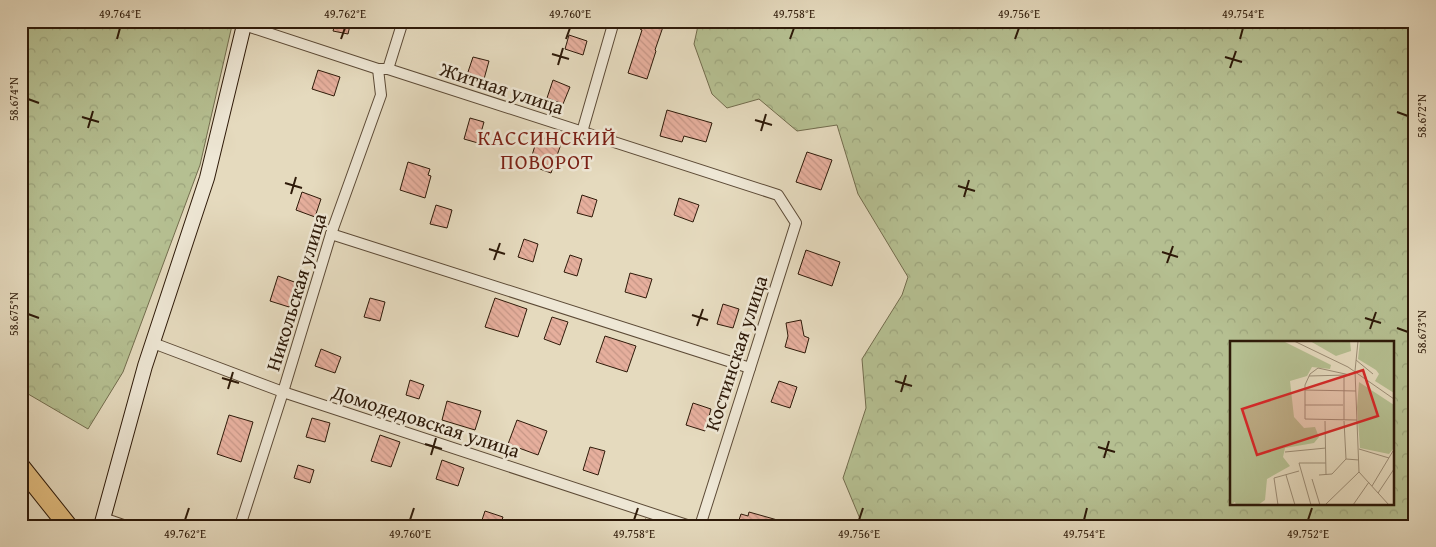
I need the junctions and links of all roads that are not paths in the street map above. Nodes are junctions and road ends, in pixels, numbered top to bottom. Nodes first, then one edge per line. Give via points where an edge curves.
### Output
1 (402, 21) edge
2 (614, 21) edge
3 (244, 23) edge
4 (383, 69) junction
5 (582, 132) junction
6 (778, 195) joint
7 (331, 234) junction
8 (153, 343) junction
9 (750, 368) junction
10 (283, 392) junction
11 (21, 467) edge
12 (102, 522) edge
13 (68, 526) edge
14 (126, 526) edge
15 (240, 526) edge
16 (690, 526) edge
17 (700, 526) edge

1 - 4 street, Никольская улица
2 - 5 street
3 - 4 street, Житная улица
3 - 8 street via 207,178
4 - 5 street, Житная улица
4 - 7 street, Никольская улица via 381,95
5 - 6 street, Житная улица
6 - 9 street, Костинская улица via 796,223
7 - 9 street
7 - 10 street, Никольская улица
8 - 10 street, Домодедовская улица
8 - 12 street
9 - 17 street, Костинская улица
10 - 15 street, Никольская улица
10 - 16 street, Домодедовская улица
11 - 13 highway
12 - 14 street

